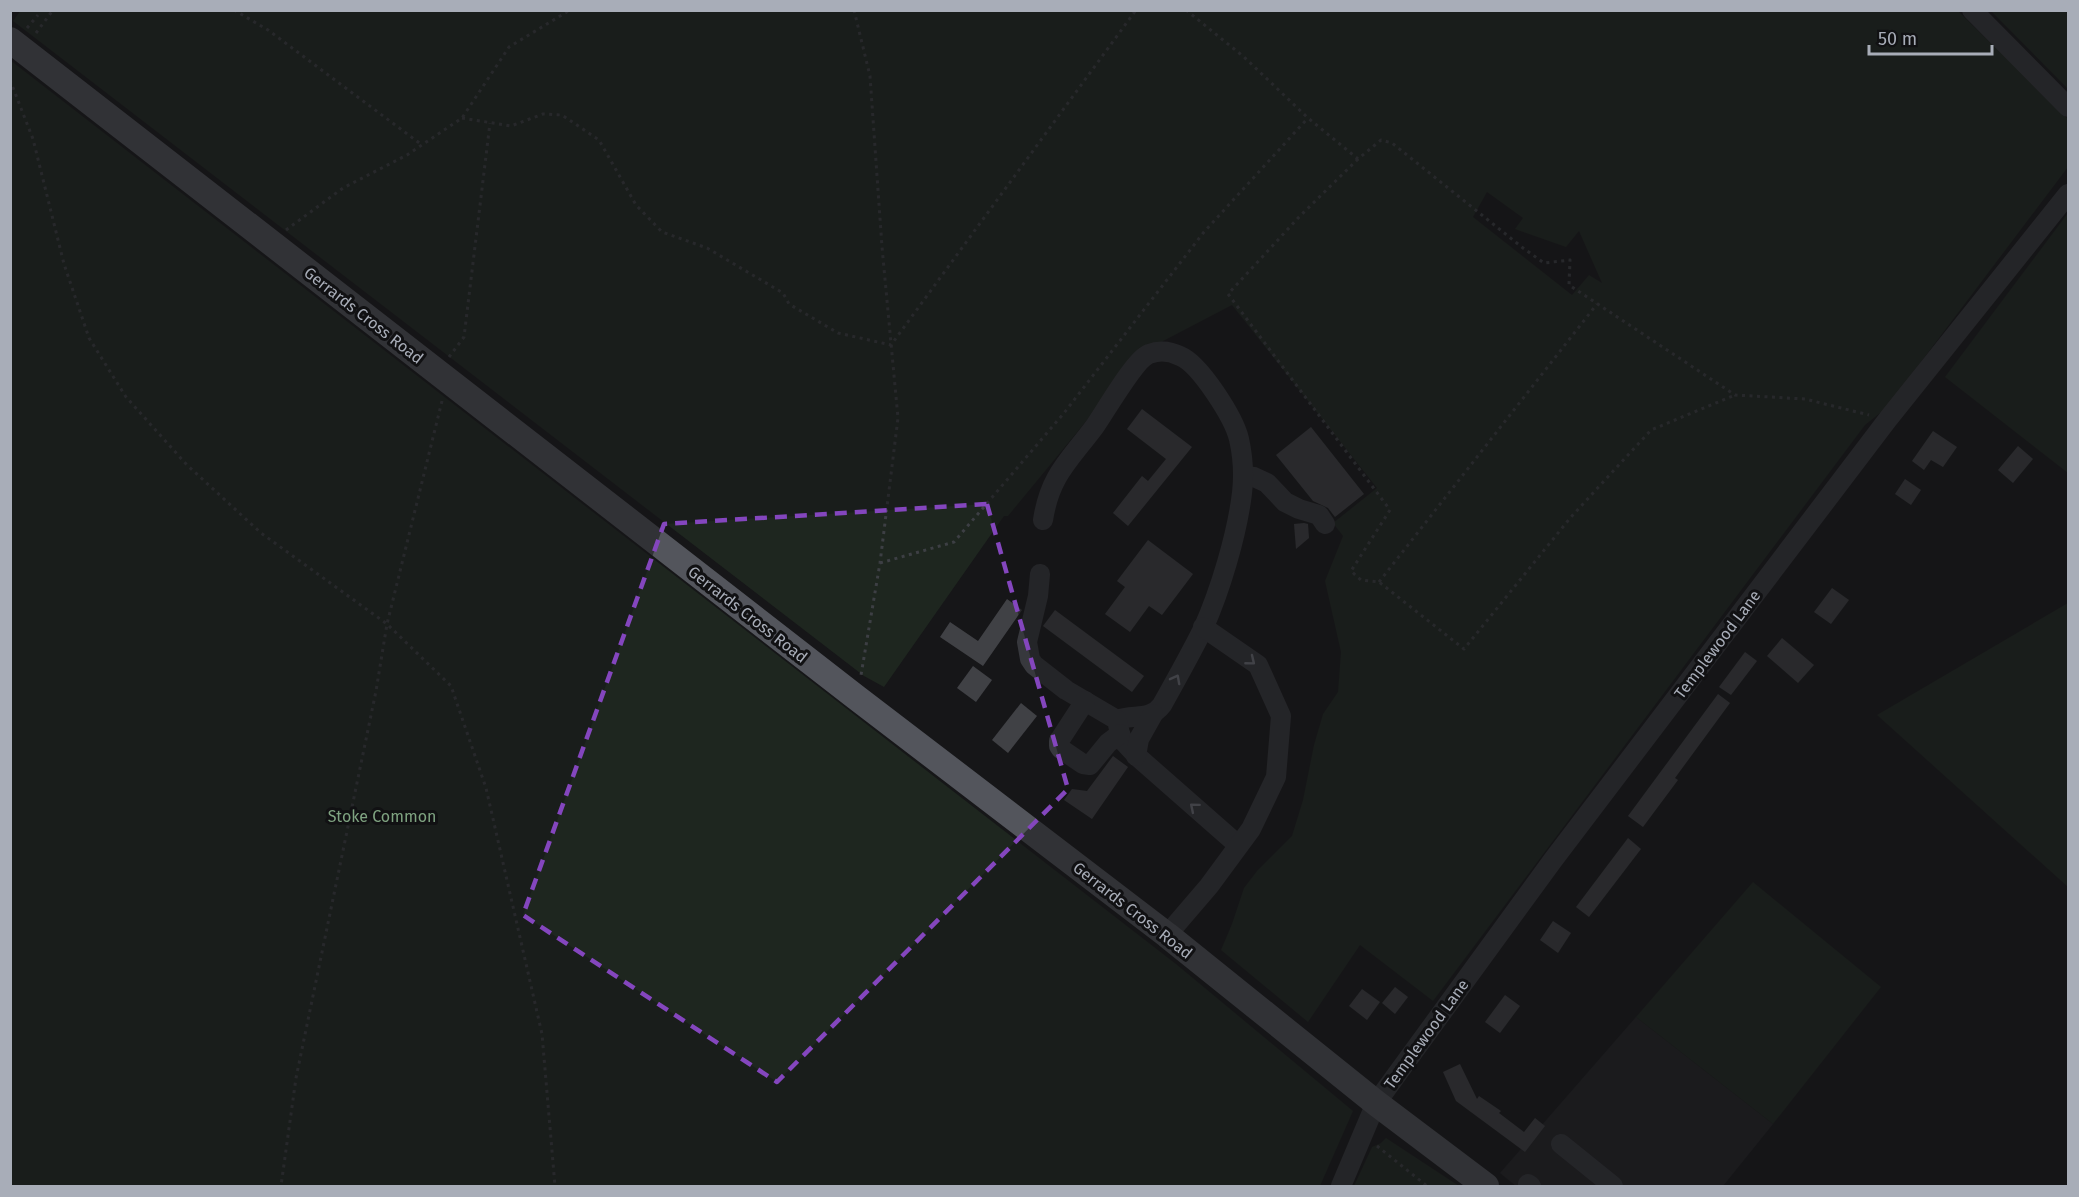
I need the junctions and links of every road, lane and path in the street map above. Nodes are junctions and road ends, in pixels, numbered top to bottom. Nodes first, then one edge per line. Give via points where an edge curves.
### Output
1 (53, 10) edge
2 (234, 10) edge
3 (570, 10) edge
4 (854, 10) edge
5 (1136, 10) edge
6 (1186, 10) edge
7 (1972, 10) edge
8 (16, 45) edge
9 (11, 83) edge
10 (2068, 107) edge
11 (462, 118) junction
12 (1308, 118) junction
13 (490, 123) junction
14 (422, 145) junction
15 (1358, 159) junction
16 (2068, 194) edge
17 (271, 241) junction
18 (1597, 304) junction
19 (891, 345) junction
20 (442, 376) junction
21 (1735, 395) junction
22 (1888, 419) junction
23 (1243, 476) junction
24 (1043, 520) dead end
25 (1325, 524) dead end
26 (880, 563) junction
27 (1040, 574) dead end
28 (1379, 582) junction
29 (387, 624) junction
30 (1203, 627) junction
31 (857, 698) junction
32 (1085, 702) junction
33 (1153, 714) junction
34 (1118, 727) junction
35 (1136, 756) junction
36 (1238, 845) junction
37 (1167, 934) junction
38 (1376, 1103) junction
39 (1364, 1135) junction
40 (1561, 1144) dead end
41 (281, 1186) edge
42 (555, 1186) edge
43 (1341, 1186) edge
44 (1427, 1186) edge
45 (1486, 1186) edge
46 (1613, 1186) edge

1 - 8 path
2 - 14 path via 268,30
3 - 11 path via 508,47
4 - 19 path via 870,76
5 - 19 path
6 - 12 path via 1244,57
7 - 10 street
8 - 17 main road, Gerrards Cross Road
9 - 29 path via 33,139 64,264 88,338 126,397 187,465 261,533
11 - 13 path
11 - 14 path
12 - 15 path
12 - 26 path via 1204,232 1064,413 954,542
13 - 19 path via 511,126 543,114 562,115 599,140 636,205 662,232 707,248 783,293 789,304 838,333
13 - 20 path via 464,337
14 - 17 path via 343,188
15 - 18 path via 1381,140 1392,142 1544,263 1570,260 1569,285
15 - 28 path via 1228,294 1390,510 1351,571 1361,580
16 - 22 street, Templewood Lane
17 - 20 main road, Gerrards Cross Road
18 - 21 path
18 - 28 path
19 - 26 path via 898,418
20 - 29 path
20 - 31 main road, Gerrards Cross Road
21 - 22 path via 1805,399
21 - 28 path via 1650,430 1571,517 1464,649
22 - 38 street, Templewood Lane via 1553,860
23 - 24 street via 1239,438 1213,387 1182,356 1164,351 1146,354 1061,468 1046,499
23 - 25 street via 1267,483 1285,502 1319,515
23 - 30 street via 1227,563
26 - 31 path
27 - 32 street via 1027,642 1030,659
29 - 41 path via 296,1078
29 - 42 path via 452,686 486,788 542,1034
33 -> 30 street via 1162,705
30 -> 36 street via 1258,665 1281,716 1276,777 1251,829
31 - 37 main road, Gerrards Cross Road
32 - 34 street
32 - 34 street via 1059,741 1061,749 1090,765
33 - 34 street via 1123,718
33 - 35 street via 1139,739
34 - 35 street
36 -> 35 street
36 - 37 street
37 - 38 main road, Gerrards Cross Road
38 - 39 street, Templewood Lane
38 - 45 main road, Gerrards Cross Road
39 - 43 street, Templewood Lane
39 - 44 path
40 - 46 street

